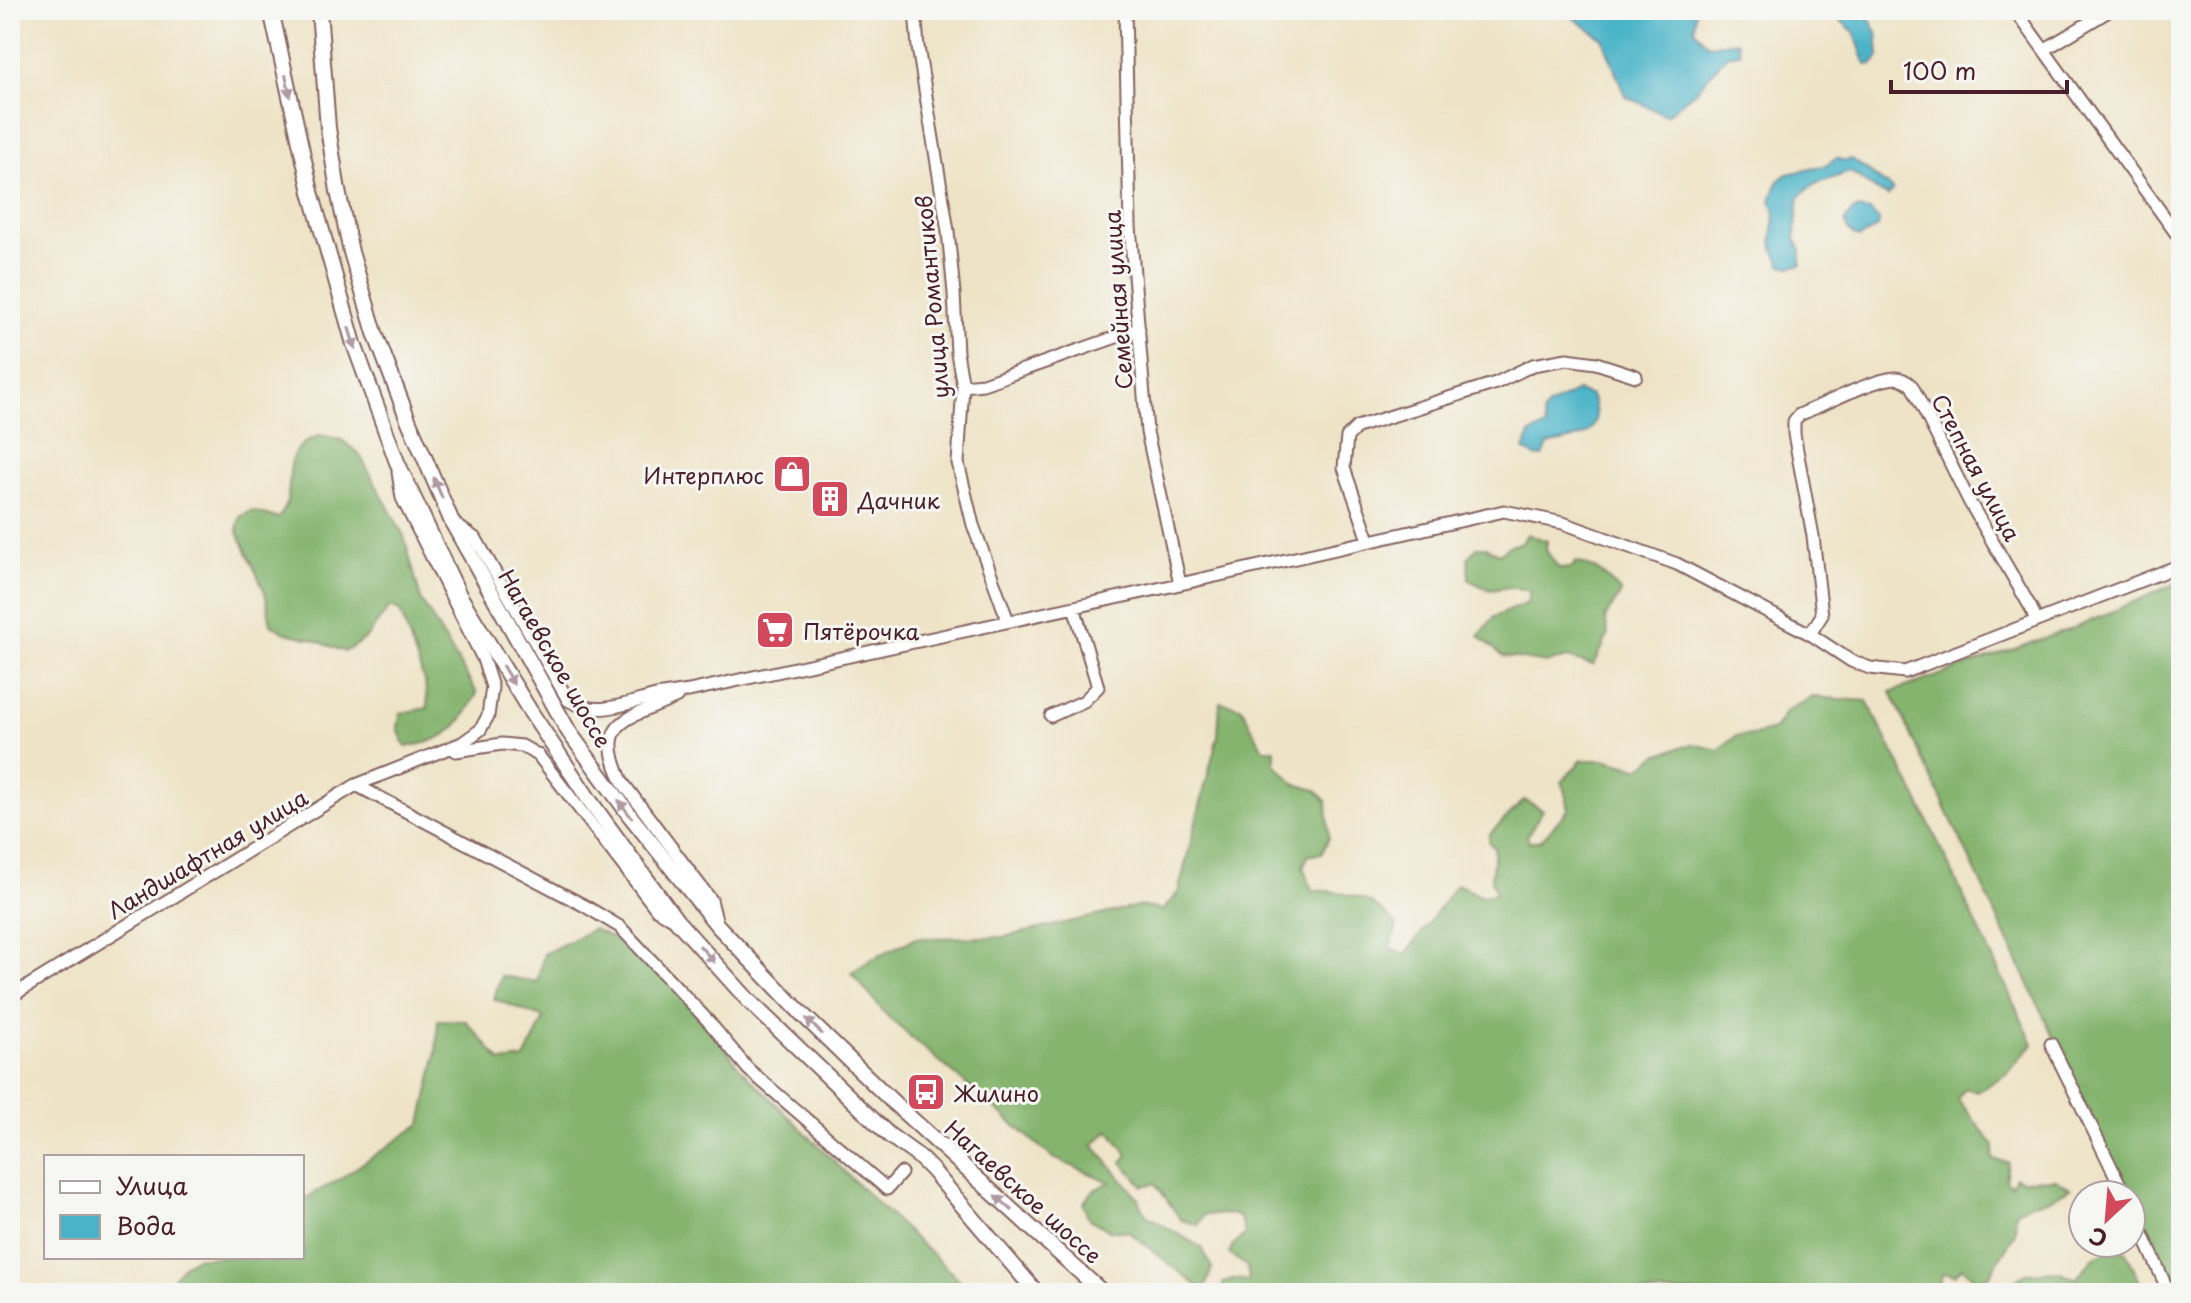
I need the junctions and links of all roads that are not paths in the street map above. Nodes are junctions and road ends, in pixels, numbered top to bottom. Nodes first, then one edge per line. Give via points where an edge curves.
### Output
1 (271, 10) edge
2 (319, 10) edge
3 (915, 10) edge
4 (1125, 10) edge
5 (2015, 10) edge
6 (2110, 10) edge
7 (2044, 50) junction
8 (2181, 240) edge
9 (1139, 329) junction
10 (1636, 376) dead end
11 (963, 386) junction
12 (397, 462) junction
13 (452, 522) junction
14 (1369, 540) junction
15 (2181, 565) edge
16 (1180, 584) junction
17 (1074, 607) junction
18 (1008, 621) junction
19 (2036, 621) junction
20 (1810, 634) junction
21 (689, 691) junction
22 (1051, 716) dead end
23 (432, 757) junction
24 (356, 785) junction
25 (677, 921) junction
26 (717, 925) junction
27 (10, 997) edge
28 (2051, 1044) dead end
29 (901, 1173) dead end
30 (2117, 1179) edge
31 (1027, 1224) junction
32 (2147, 1243) edge
33 (1006, 1255) junction
34 (1037, 1293) edge
35 (1049, 1293) edge
36 (1091, 1293) edge
37 (1103, 1293) edge
38 (2169, 1293) edge

1 -> 12 main road, Нагаевское шоссе via 329,259
13 -> 2 main road, Нагаевское шоссе via 407,417 351,252 328,128
3 - 11 street, улица Романтиков via 948,231
4 - 9 street, Семейная улица via 1130,226
5 - 7 street
6 - 7 street
7 - 8 street
9 - 11 street via 983,384
9 - 16 street, Семейная улица via 1147,432
10 - 14 street via 1567,359 1533,365 1496,383 1357,427 1347,437 1344,468
11 - 18 street, улица Романтиков via 958,463 973,525
12 - 23 street via 402,498 492,687 480,730
12 -> 25 main road, Нагаевское шоссе via 459,595 590,801
13 - 21 street via 476,539 568,700 592,710 606,709
26 -> 13 main road, Нагаевское шоссе via 569,732
14 - 16 street
14 - 20 street via 1504,511 1563,523 1677,564
15 - 19 street
16 - 17 street
17 - 18 street
17 - 22 street via 1098,687 1084,701
18 - 21 street
19 - 20 street via 1905,672 1851,661
19 - 20 street, Степная улица via 1912,386 1896,378 1794,421 1822,615
21 - 26 street via 621,723 610,751 623,783 711,900
23 - 24 street, Ландшафтная улица
23 - 25 street via 502,744 538,755 657,910
24 - 27 street, Ландшафтная улица
24 - 29 street via 620,927 748,1069 887,1189
25 -> 33 main road, Нагаевское шоссе via 749,1001 932,1170
31 -> 26 main road, Нагаевское шоссе via 814,1026
28 - 30 street
31 - 36 main road via 1045,1251
31 - 37 main road, Нагаевское шоссе
32 - 38 street
33 - 34 main road, Нагаевское шоссе
33 - 35 main road

